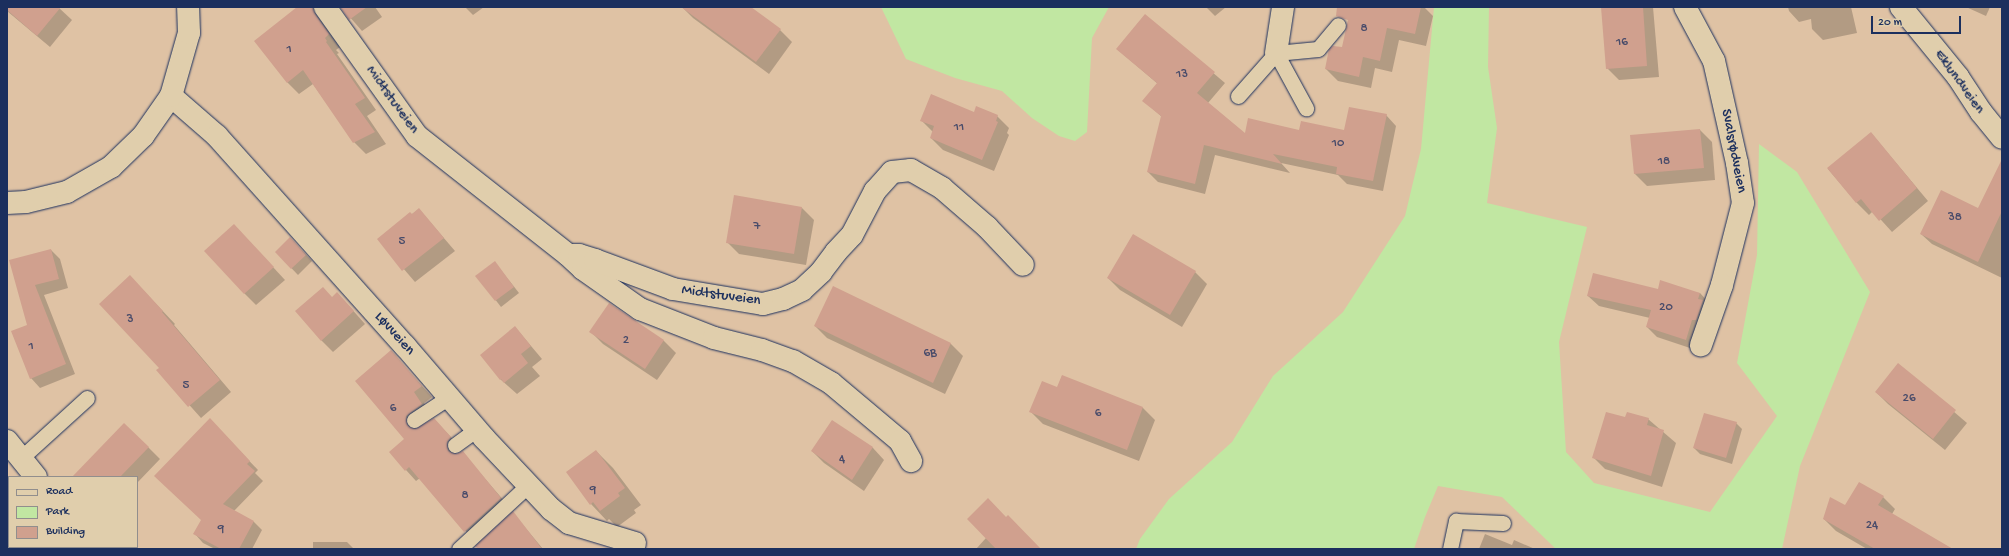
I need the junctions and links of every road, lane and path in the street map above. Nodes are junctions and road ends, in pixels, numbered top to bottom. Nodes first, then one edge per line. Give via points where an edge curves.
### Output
1 (188, 7) edge
2 (325, 7) edge
3 (1283, 7) edge
4 (1685, 7) edge
5 (1901, 7) edge
6 (1338, 25) dead end
7 (1276, 53) junction
8 (172, 96) junction
9 (1238, 96) dead end
10 (1306, 108) dead end
11 (2002, 138) edge
12 (7, 203) edge
13 (568, 255) junction
14 (1023, 265) dead end
15 (1701, 345) dead end
16 (449, 397) junction
17 (87, 398) dead end
18 (414, 420) dead end
19 (477, 429) junction
20 (7, 441) edge
21 (455, 445) dead end
22 (21, 458) junction
23 (911, 461) dead end
24 (35, 476) edge
25 (528, 485) junction
26 (1503, 523) dead end
27 (635, 543) dead end
28 (459, 549) edge
29 (1450, 549) edge

1 - 8 street via 189,33
2 - 13 street, Midtstuveien via 417,136
3 - 7 street
4 - 15 street, Svalsrødveien via 1714,61 1743,203 1722,285
5 - 11 street, Eklundveien via 1958,77
6 - 7 lane via 1318,49
7 - 9 lane
7 - 10 lane
8 - 12 street via 143,136 111,167 67,192 26,202
8 - 16 street, Løvveien via 217,136
13 - 14 street, Midtstuveien via 579,255 595,260 672,289 763,304 783,299 802,290 852,235 874,191 892,172 911,170 942,188 986,227
13 - 23 street, Midtstuveien via 583,269 640,309 714,338 793,361 831,383 900,441
16 - 18 lane
16 - 19 street, Løvveien
17 - 22 lane
19 - 21 lane
19 - 25 street, Løvveien
20 - 22 street
22 - 24 street
25 - 27 street, Løvveien via 551,509 570,523
25 - 28 lane
26 - 29 lane via 1456,521

